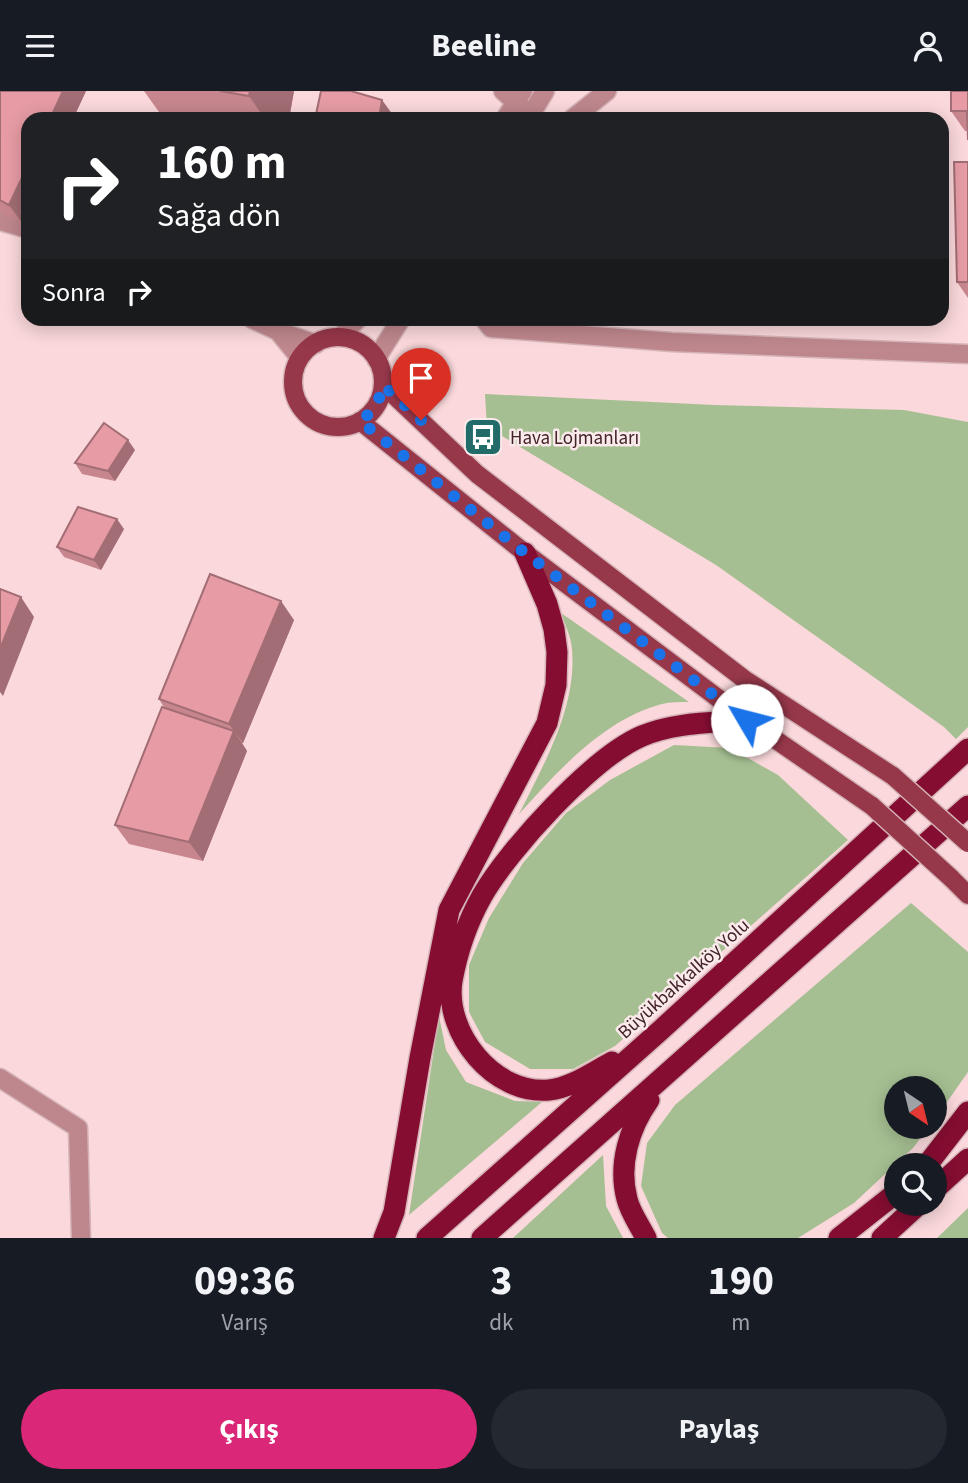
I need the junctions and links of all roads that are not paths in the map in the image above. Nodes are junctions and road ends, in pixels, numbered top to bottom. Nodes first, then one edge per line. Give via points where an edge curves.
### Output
1 (545, 91) edge
2 (607, 91) edge
3 (514, 95) edge
4 (508, 112) edge
5 (526, 112) edge
6 (532, 112) edge
7 (581, 112) edge
8 (0, 221) edge
9 (21, 227) edge
10 (267, 326) edge
11 (351, 326) edge
12 (397, 326) edge
13 (489, 326) edge
14 (278, 331) junction
15 (340, 337) junction
16 (316, 344) junction
17 (968, 354) edge
18 (300, 358) junction
19 (376, 359) junction
20 (383, 385) junction
21 (360, 421) junction
22 (525, 553) junction
23 (747, 720) junction
24 (968, 750) edge
25 (968, 806) edge
26 (968, 843) edge
27 (968, 895) edge
28 (644, 1044) junction
29 (666, 1076) junction
30 (0, 1078) edge
31 (968, 1112) edge
32 (936, 1153) edge
33 (968, 1159) edge
34 (947, 1178) edge
35 (884, 1202) edge
36 (906, 1216) edge
37 (81, 1238) edge
38 (384, 1238) edge
39 (427, 1238) edge
40 (482, 1238) edge
41 (646, 1238) edge
42 (839, 1238) edge
43 (882, 1238) edge

1 - 6 street
2 - 7 street
3 - 4 street
3 - 5 street
8 - 9 street
10 - 14 street
11 - 15 street
12 - 19 street
13 - 17 street via 659,341
14 - 16 street
14 - 18 street
15 - 16 main road
15 - 19 main road via 368,348
16 - 18 main road
18 - 21 main road via 293,387 306,414 332,427
19 - 20 main road
20 - 21 main road via 372,412
20 - 26 main road, bridge via 477,474 744,679 893,776
21 - 22 main road
22 - 23 main road
22 - 38 highway via 554,629 556,685 547,723 449,910 394,1212
23 - 27 main road, bridge via 872,806
23 - 28 highway via 689,724 642,736 606,758 516,848 482,897 461,944 452,983 454,1016 467,1046 488,1070 522,1087 549,1090 575,1082
24 - 28 highway, Büyükbakkalköy Yolu
25 - 29 highway
28 - 39 highway, Büyükbakkalköy Yolu
29 - 40 highway
29 - 41 highway via 638,1115 624,1160 627,1200
30 - 37 street via 78,1128
31 - 32 highway
33 - 34 highway
35 - 42 highway
36 - 43 highway

